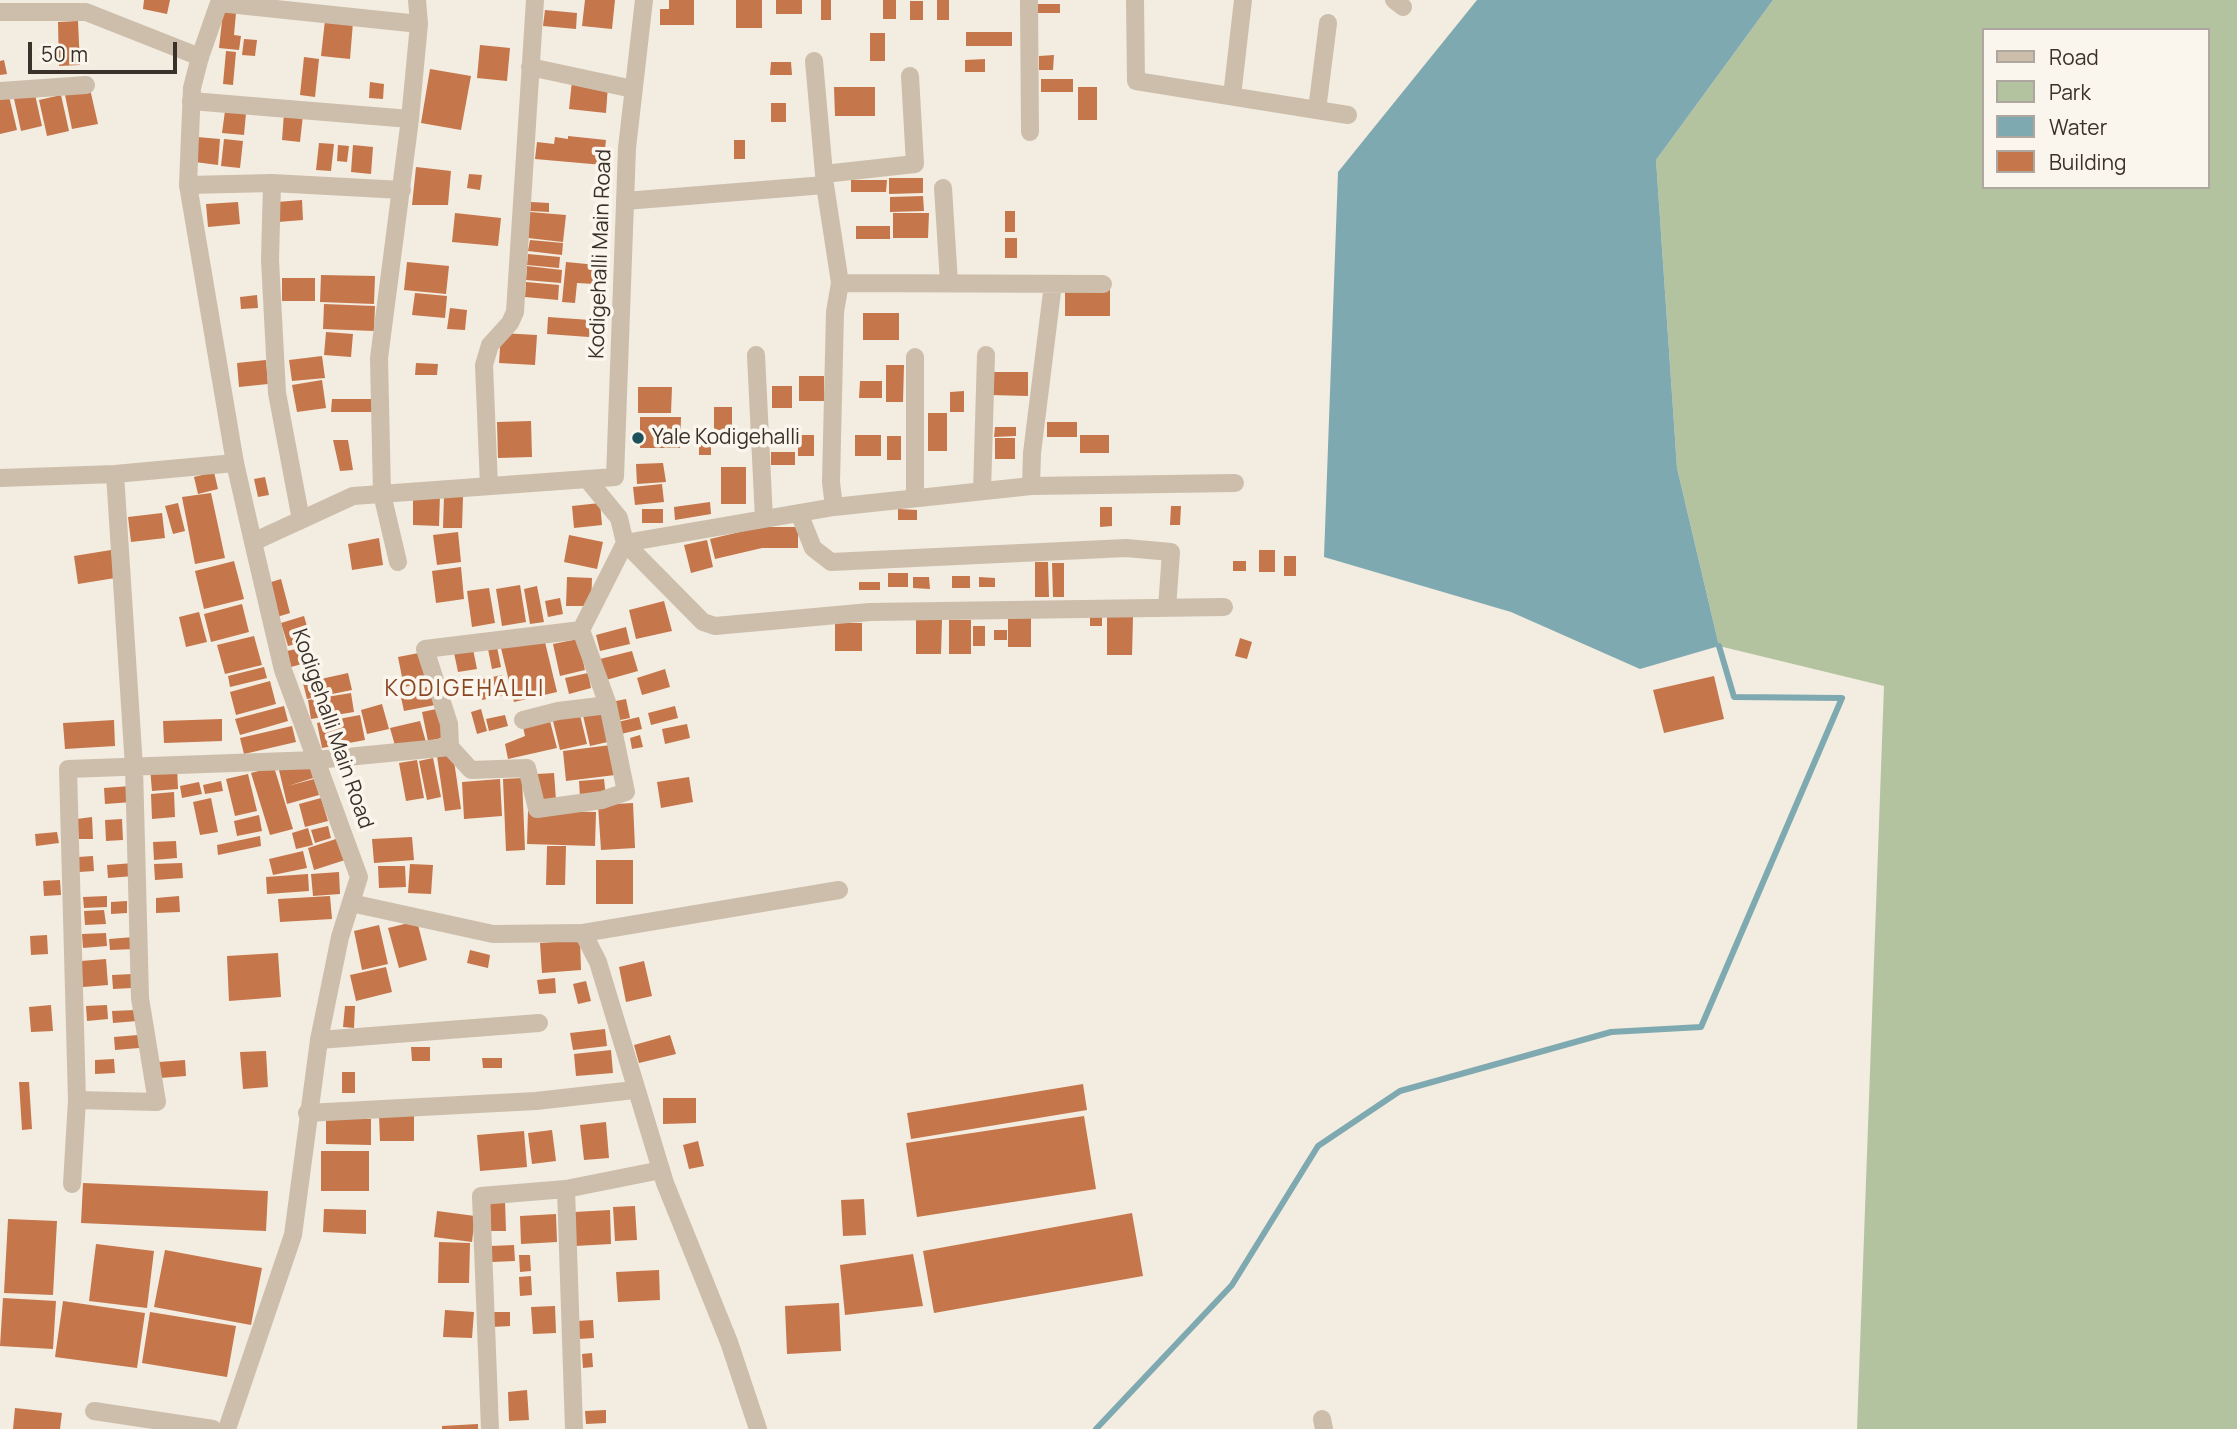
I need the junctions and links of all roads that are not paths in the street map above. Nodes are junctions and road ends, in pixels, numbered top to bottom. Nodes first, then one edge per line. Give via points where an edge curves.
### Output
1 (417, 0) edge
2 (535, 0) edge
3 (644, 0) edge
4 (1029, 0) edge
5 (1135, 0) edge
6 (1244, 0) edge
7 (220, 2) edge
8 (87, 6) edge
9 (0, 12) edge
10 (1328, 23) dead end
11 (419, 24) junction
12 (200, 57) junction
13 (814, 61) dead end
14 (530, 67) junction
15 (910, 76) dead end
16 (86, 85) dead end
17 (633, 89) junction
18 (0, 91) edge
19 (1232, 96) junction
20 (191, 101) junction
21 (1317, 110) junction
22 (1348, 115) dead end
23 (410, 120) junction
24 (1030, 132) dead end
25 (825, 179) junction
26 (272, 183) junction
27 (188, 185) junction
28 (943, 188) dead end
29 (402, 190) junction
30 (625, 201) junction
31 (949, 282) junction
32 (840, 284) junction
33 (1053, 284) junction
34 (1103, 284) dead end
35 (756, 355) dead end
36 (986, 355) dead end
37 (915, 357) dead end
38 (235, 463) junction
39 (116, 474) junction
40 (0, 478) edge
41 (587, 479) junction
42 (1235, 483) dead end
43 (489, 486) junction
44 (1031, 486) junction
45 (982, 491) junction
46 (382, 494) junction
47 (915, 498) junction
48 (834, 507) junction
49 (799, 513) junction
50 (764, 519) junction
51 (301, 520) junction
52 (253, 542) junction
53 (625, 543) junction
54 (398, 562) dead end
55 (1224, 607) dead end
56 (1167, 608) junction
57 (581, 630) junction
58 (608, 705) junction
59 (523, 720) dead end
60 (450, 747) junction
61 (316, 760) junction
62 (134, 767) junction
63 (839, 890) dead end
64 (351, 903) junction
65 (583, 933) junction
66 (539, 1023) dead end
67 (319, 1041) junction
68 (634, 1090) junction
69 (77, 1100) junction
70 (307, 1112) junction
71 (661, 1170) junction
72 (72, 1184) dead end
73 (566, 1189) junction
74 (94, 1411) dead end
75 (213, 1429) edge
76 (228, 1429) edge
77 (489, 1429) edge
78 (574, 1429) edge
79 (758, 1429) edge

1 - 11 street
2 - 14 street
3 - 17 street, Kodigehalli Main Road
4 - 24 street
5 - 19 street via 1136,81
6 - 19 street
7 - 11 street
7 - 12 street
8 - 9 street
8 - 12 street
10 - 21 street
11 - 23 street
12 - 20 street
13 - 25 street
14 - 17 street
14 - 43 street via 515,312 490,345 484,365
15 - 25 street via 915,164
16 - 18 street
17 - 30 street, Kodigehalli Main Road
19 - 21 street
20 - 23 street
20 - 27 street
21 - 22 street
23 - 29 street
25 - 30 street
25 - 32 street
26 - 27 street
26 - 29 street
26 - 51 street via 270,260 277,393
27 - 38 street
28 - 31 street
29 - 46 street via 379,358
30 - 41 street, Kodigehalli Main Road via 615,477
31 - 32 street
31 - 33 street
32 - 48 street via 835,312
33 - 34 street
33 - 44 street
35 - 50 street
36 - 45 street
37 - 47 street
38 - 39 street
38 - 52 street
39 - 40 street
39 - 62 street
41 - 43 street, Kodigehalli Main Road
41 - 53 street via 619,518
42 - 44 street
43 - 46 street, Kodigehalli Main Road
44 - 45 street
45 - 47 street
46 - 51 street, Kodigehalli Main Road via 353,496
46 - 54 street
47 - 48 street
48 - 49 street
49 - 50 street
49 - 56 street via 813,548 831,562 1126,548 1171,552
50 - 53 street
51 - 52 street, Kodigehalli Main Road
52 - 61 street, Kodigehalli Main Road via 284,670
53 - 56 street via 703,622 715,626 870,612
53 - 57 street
55 - 56 street
57 - 58 street
57 - 60 street via 425,649 449,724
58 - 59 street
58 - 60 street via 626,792 602,800 537,809 527,768 471,770
60 - 61 street
61 - 62 street
61 - 64 street, Kodigehalli Main Road via 359,877
62 - 69 street via 68,769
62 - 69 street via 140,998 157,1102
63 - 65 street
64 - 65 street via 493,934
64 - 67 street, Kodigehalli Main Road
65 - 68 street via 598,962
66 - 67 street
67 - 70 street, Kodigehalli Main Road
68 - 70 street via 536,1101
68 - 71 street
69 - 72 street
70 - 76 street, Kodigehalli Main Road via 293,1235
71 - 73 street
71 - 79 street
73 - 77 street via 481,1196
73 - 78 street
74 - 75 street

